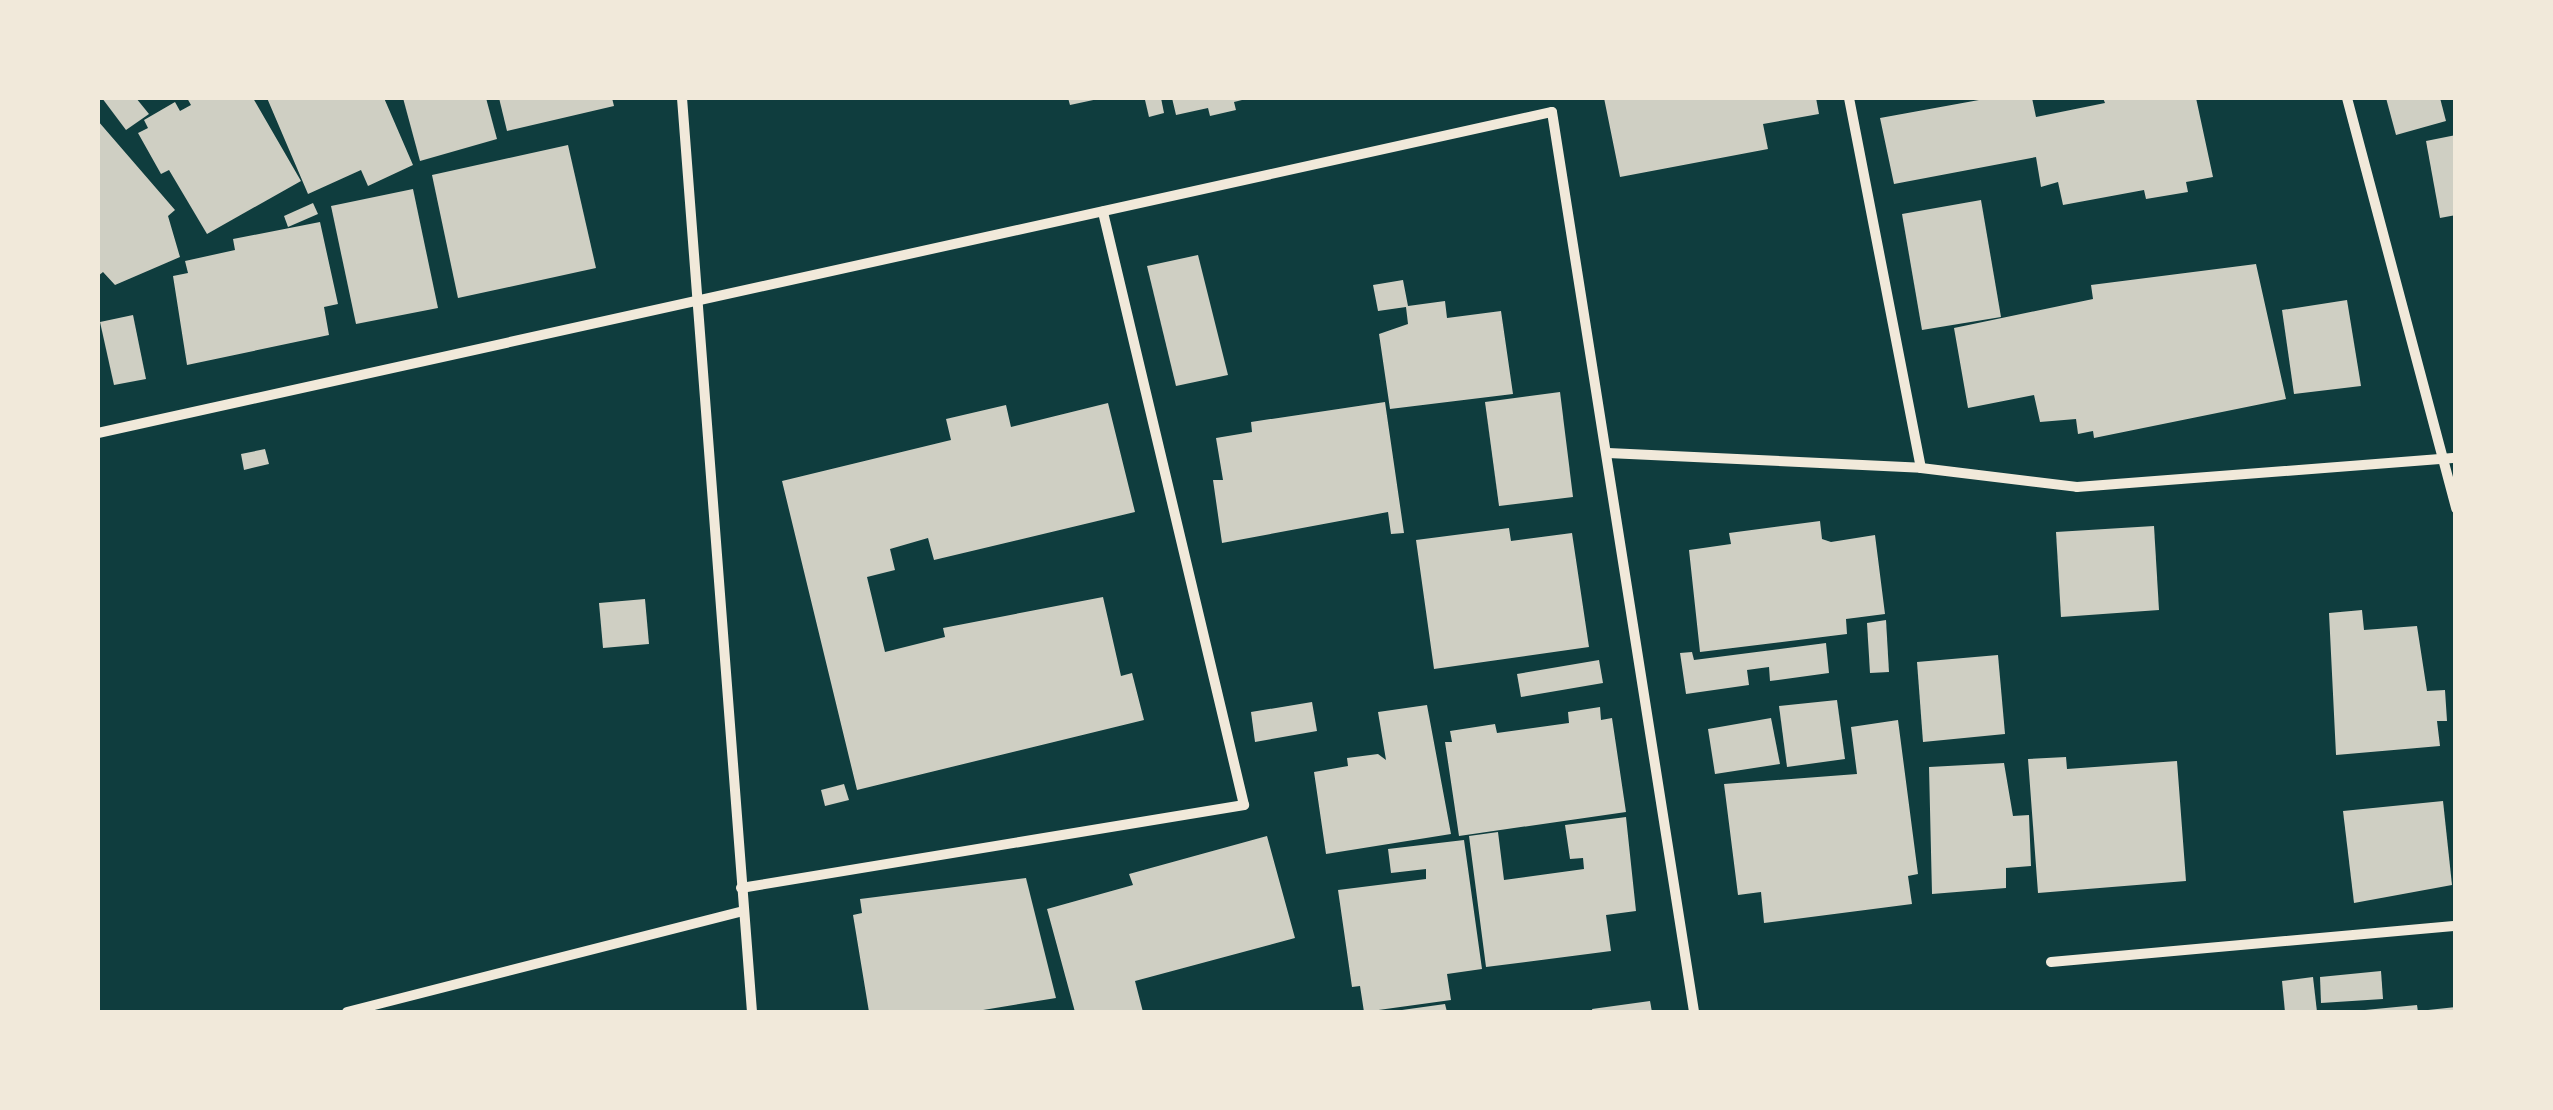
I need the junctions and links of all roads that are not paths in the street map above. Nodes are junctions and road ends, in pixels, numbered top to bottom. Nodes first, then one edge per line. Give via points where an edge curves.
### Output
1 (682, 98) edge
2 (1849, 98) edge
3 (2347, 98) edge
4 (1103, 212) junction
5 (698, 301) junction
6 (98, 433) edge
7 (1608, 453) junction
8 (2456, 458) edge
9 (2443, 460) junction
10 (1921, 468) junction
11 (2456, 509) edge
12 (741, 888) junction
13 (743, 911) junction
14 (2456, 926) edge
15 (2051, 962) dead end
16 (346, 1012) edge
17 (752, 1012) edge
18 (1694, 1012) edge

1 - 5 street
2 - 10 street
3 - 9 street
4 - 5 street
4 - 7 street via 1552,112
4 - 12 street via 1244,805
5 - 6 street
5 - 12 street
7 - 10 street
7 - 18 street
8 - 9 street
9 - 10 street via 2077,488
9 - 11 street
12 - 13 street
13 - 16 street
13 - 17 street
14 - 15 street

